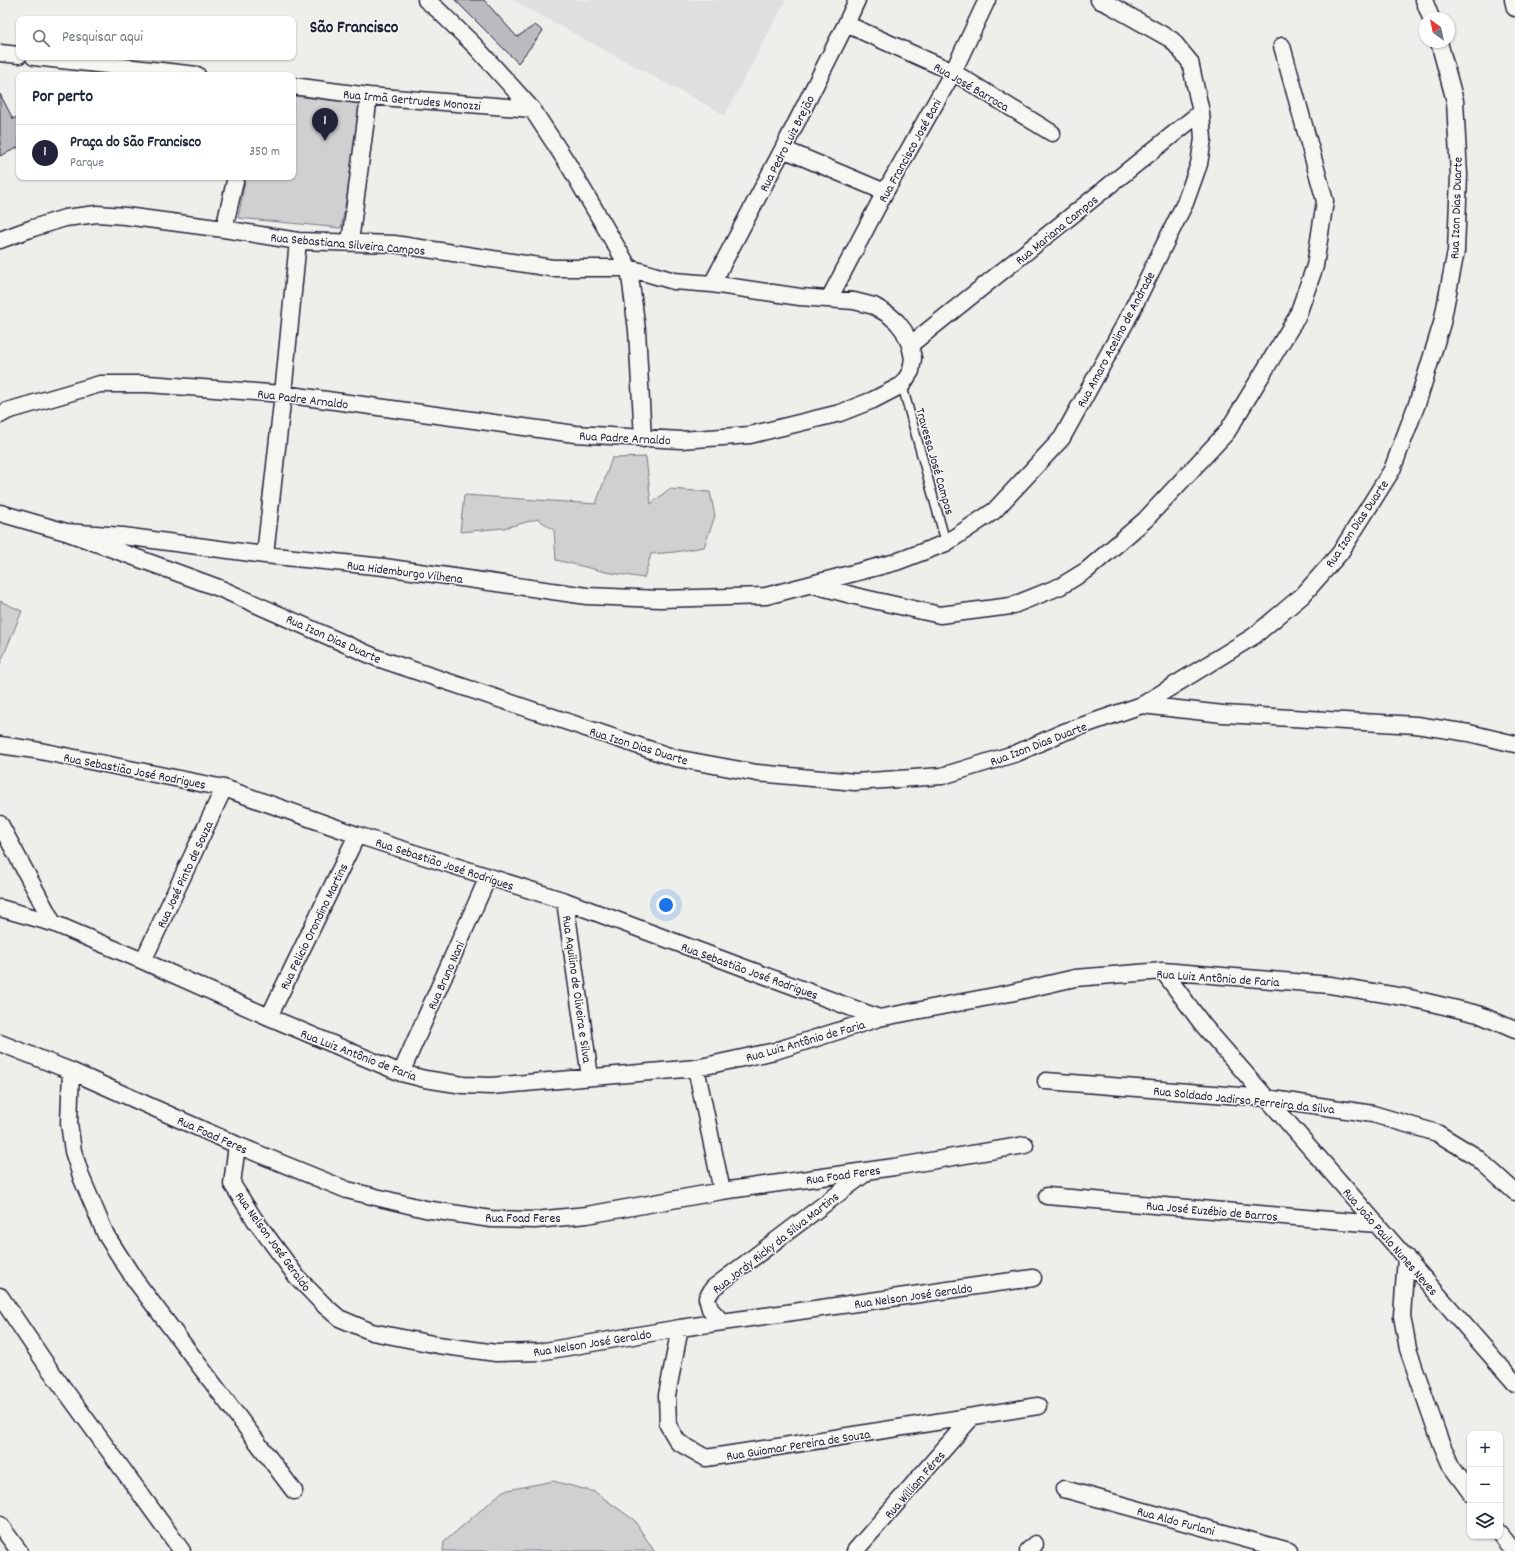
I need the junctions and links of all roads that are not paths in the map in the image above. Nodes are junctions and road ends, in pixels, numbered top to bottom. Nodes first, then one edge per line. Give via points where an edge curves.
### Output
1 (426, 0) edge
2 (857, 0) edge
3 (987, 0) edge
4 (1099, 0) edge
5 (1424, 0) edge
6 (1513, 0) edge
7 (1515, 8) edge
8 (1429, 12) edge
9 (846, 24) junction
10 (1282, 46) dead end
11 (1441, 48) edge
12 (0, 53) edge
13 (16, 55) edge
14 (61, 60) edge
15 (170, 72) edge
16 (953, 72) junction
17 (296, 86) edge
18 (369, 96) junction
19 (532, 109) junction
20 (1201, 112) junction
21 (1052, 132) dead end
22 (783, 149) junction
23 (235, 180) edge
24 (885, 192) junction
25 (224, 229) junction
26 (0, 240) edge
27 (298, 240) junction
28 (350, 242) junction
29 (629, 268) junction
30 (712, 284) junction
31 (829, 299) junction
32 (910, 345) junction
33 (902, 385) junction
34 (283, 394) junction
35 (0, 415) edge
36 (643, 439) junction
37 (0, 513) edge
38 (66, 532) junction
39 (946, 542) junction
40 (265, 555) junction
41 (813, 585) junction
42 (1142, 705) junction
43 (1515, 744) edge
44 (0, 745) edge
45 (224, 788) junction
46 (0, 824) edge
47 (357, 835) junction
48 (488, 877) junction
49 (565, 901) junction
50 (0, 908) edge
51 (53, 924) junction
52 (143, 960) junction
53 (1163, 971) junction
54 (268, 1017) junction
55 (879, 1018) junction
56 (1515, 1030) edge
57 (0, 1043) edge
58 (696, 1068) junction
59 (71, 1071) junction
60 (401, 1073) junction
61 (590, 1077) junction
62 (1046, 1081) dead end
63 (1266, 1098) junction
64 (236, 1145) junction
65 (1025, 1145) dead end
66 (869, 1170) junction
67 (722, 1191) junction
68 (1515, 1192) edge
69 (1047, 1196) dead end
70 (1377, 1224) junction
71 (1406, 1258) junction
72 (1033, 1278) dead end
73 (0, 1296) edge
74 (722, 1322) junction
75 (680, 1328) junction
76 (1515, 1383) edge
77 (1038, 1406) dead end
78 (972, 1417) junction
79 (1467, 1488) edge
80 (1064, 1489) dead end
81 (294, 1491) dead end
82 (0, 1525) edge
83 (1503, 1537) edge
84 (19, 1551) edge
85 (182, 1551) edge
86 (855, 1551) edge
87 (1289, 1551) edge
88 (1514, 1551) edge

1 - 19 street via 475,46
2 - 9 street, Rua Pedro Luiz Brejão
3 - 16 street, Rua Francisco José Bani
4 - 20 street, Rua Amaro Acelino de Andrade via 1172,40 1190,62
5 - 8 street
6 - 7 street
9 - 16 street, Rua José Barroca
9 - 22 street, Rua Pedro Luiz Brejão
10 - 41 street via 1325,201 1315,266 1297,317 1227,432 1145,520 1087,570 1061,586 1011,606 940,615
11 - 42 street, Rua Izon Dias Duarte via 1454,101 1460,176 1456,251 1442,323 1418,401 1392,470 1340,553 1303,595 1254,636
12 - 13 street
14 - 15 street
16 - 21 street, Rua José Barroca
16 - 24 street, Rua Francisco José Bani
17 - 18 street, Rua Irmã Gertrudes Monozzi
18 - 19 street, Rua Irmã Gertrudes Monozzi
18 - 28 street
19 - 29 street via 568,164
20 - 32 street, Rua Mariana Campos
20 - 39 street, Rua Amaro Acelino de Andrade via 1203,140 1199,164 1185,204 1127,320 1062,438 994,511
22 - 24 street
22 - 30 street, Rua Pedro Luiz Brejão
23 - 25 street
24 - 31 street, Rua Francisco José Bani
25 - 26 street, Rua Sebastiana Silveira Campos via 97,214 65,218
25 - 27 street, Rua Sebastiana Silveira Campos
27 - 28 street, Rua Sebastiana Silveira Campos
27 - 34 street
28 - 29 street, Rua Sebastiana Silveira Campos via 394,244 552,268
29 - 30 street via 674,281
29 - 36 street via 637,330
30 - 31 street
31 - 32 street via 874,306 897,322
32 - 33 street via 913,358 911,371
33 - 36 street, Rua Padre Arnaldo via 840,413 750,435 681,440
33 - 39 lane, Travessa José Campos
34 - 35 street, Rua Padre Arnaldo via 148,384 100,384 48,398
34 - 36 street, Rua Padre Arnaldo via 575,434
34 - 40 street
37 - 38 street, Rua Hidemburgo Vilhena
38 - 40 street, Rua Hidemburgo Vilhena via 123,536
38 - 42 street, Rua Izon Dias Duarte via 219,588 378,658 675,758 757,773 855,782 942,776 1017,753 1064,732
39 - 41 street, Rua Amaro Acelino de Andrade via 896,562
40 - 41 street, Rua Hidemburgo Vilhena via 384,567 587,596 660,599 766,596
42 - 43 street via 1230,715 1416,725 1469,733
44 - 45 street, Rua Sebastião José Rodrigues
45 - 47 street, Rua Sebastião José Rodrigues
45 - 52 street, Rua José Pinto de Souza
46 - 51 street
47 - 48 street, Rua Sebastião José Rodrigues
47 - 54 street, Rua Felicio Orondino Martins
48 - 49 street, Rua Sebastião José Rodrigues
48 - 60 street, Rua Bruno Nani
49 - 55 street, Rua Sebastião José Rodrigues
49 - 61 street, Rua Aquilino de Oliveira e Silva
50 - 51 street, Rua Luiz Antônio de Faria
51 - 52 street, Rua Luiz Antônio de Faria
52 - 54 street, Rua Luiz Antônio de Faria
53 - 55 street, Rua Luiz Antônio de Faria via 1075,978
53 - 56 street, Rua Luiz Antônio de Faria via 1330,985 1410,998 1478,1014
53 - 63 street, Rua João Paulo Nunes Neves via 1202,1025
54 - 60 street, Rua Luiz Antônio de Faria
55 - 58 street, Rua Luiz Antônio de Faria via 775,1051
57 - 59 street, Rua Foad Feres
58 - 61 street, Rua Luiz Antônio de Faria
58 - 67 street
59 - 64 street, Rua Foad Feres
59 - 81 street via 69,1123 73,1151 106,1236 135,1280
60 - 61 street, Rua Luiz Antônio de Faria via 425,1079 491,1086
62 - 63 street, Rua Soldado Jadirso Ferreira da Silva
63 - 68 street, Rua Soldado Jadirso Ferreira da Silva via 1373,1114 1437,1133 1474,1156
63 - 70 street, Rua João Paulo Nunes Neves
64 - 67 street, Rua Foad Feres via 348,1190 424,1209 491,1219 535,1220 588,1215
64 - 75 street, Rua Nelson José Geraldo via 232,1184 255,1220 297,1277 324,1306 339,1318 372,1332 496,1353 539,1352
65 - 66 street, Rua Foad Feres
66 - 67 street, Rua Foad Feres
66 - 74 street, Rua Jordy Ricky da Silva Martins via 713,1288 706,1298 710,1310
69 - 70 street, Rua José Euzébio de Barros
70 - 71 street, Rua João Paulo Nunes Neves
71 - 76 street, Rua João Paulo Nunes Neves
71 - 79 street via 1402,1316 1408,1349 1439,1438 1451,1466
72 - 74 street, Rua Nelson José Geraldo
73 - 85 street via 48,1367
74 - 75 street, Rua Nelson José Geraldo
75 - 78 street, Rua Guiomar Pereira de Souza via 667,1395 668,1425 678,1442 706,1458
77 - 78 street, Rua Guiomar Pereira de Souza
78 - 86 street, Rua William Féres
80 - 87 street, Rua Aldo Furlani
82 - 84 street
83 - 88 street

